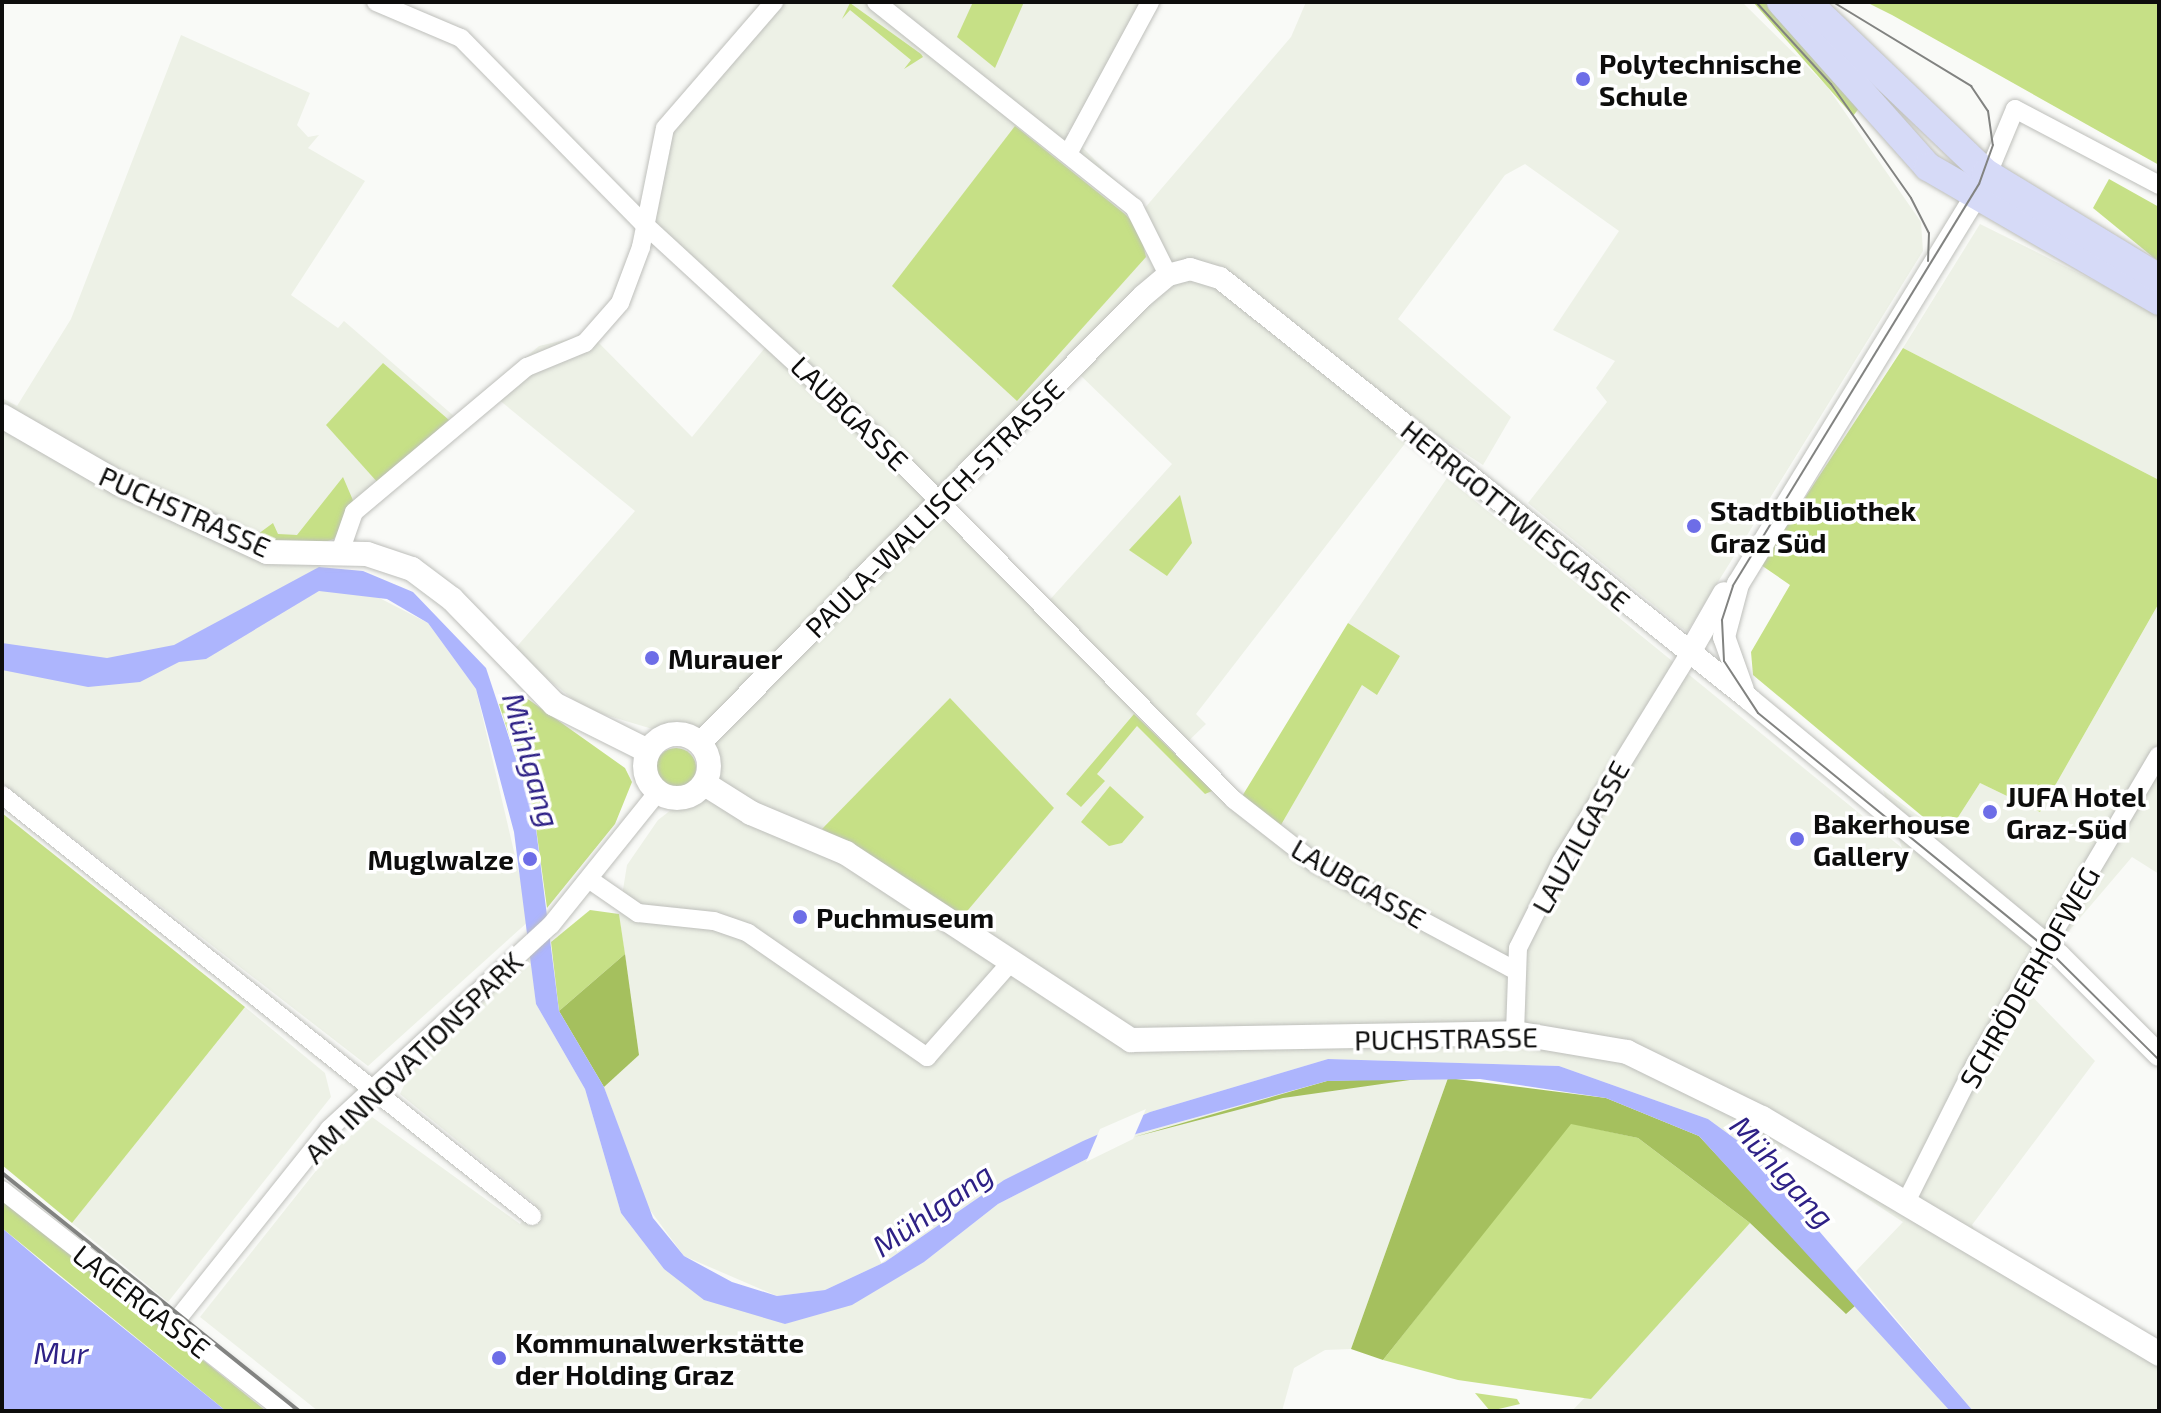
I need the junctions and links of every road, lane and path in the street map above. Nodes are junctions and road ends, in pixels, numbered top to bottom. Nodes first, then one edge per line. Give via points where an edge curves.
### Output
1 (376, 2) edge
2 (774, 2) edge
3 (1150, 2) edge
4 (1781, 2) edge
5 (1807, 2) edge
6 (881, 4) edge
7 (1069, 152) junction
8 (2159, 185) edge
9 (1982, 186) junction
10 (643, 223) junction
11 (1168, 275) junction
12 (2159, 278) edge
13 (2159, 301) edge
14 (2, 416) edge
15 (941, 502) junction
16 (340, 552) junction
17 (1754, 555) junction
18 (1725, 653) junction
19 (1689, 654) junction
20 (1749, 699) junction
21 (700, 743) junction
22 (648, 751) junction
23 (2159, 755) edge
24 (705, 784) junction
25 (658, 792) junction
26 (2, 795) edge
27 (593, 882) junction
28 (2048, 945) junction
29 (1011, 962) junction
30 (1513, 969) junction
31 (1515, 1033) junction
32 (2159, 1055) edge
33 (369, 1091) junction
34 (2, 1190) edge
35 (1906, 1202) junction
36 (532, 1216) dead end
37 (172, 1326) junction
38 (2159, 1354) edge
39 (284, 1411) edge

1 - 10 street, LAUBGASSE via 461,38
2 - 10 street via 666,125
3 - 7 street
4 - 9 main road via 1897,138
5 - 9 main road
6 - 7 street
7 - 11 street via 1142,216
8 - 9 street via 2015,109
9 - 12 main road
9 - 13 main road
9 - 17 street, LAUZILGASSE
10 - 15 street, LAUBGASSE via 724,291
10 - 16 street via 620,303 592,336 527,367 354,512
11 - 15 street, PAULA-WALLISCH-STRASSE
11 - 19 street, HERRGOTTWIESGASSE via 1190,269 1220,278
14 - 16 main road, PUCHSTRASSE via 118,483 267,552
15 - 21 street, PAULA-WALLISCH-STRASSE
15 - 30 street, LAUBGASSE via 1234,800 1315,863
16 - 22 main road, PUCHSTRASSE via 367,554 433,583 554,704
17 - 18 street, LAUZILGASSE via 1728,607
17 - 19 street, LAUZILGASSE
18 - 19 street via 1715,659
18 - 20 street
19 - 20 street, HERRGOTTWIESGASSE
19 - 30 street, LAUZILGASSE via 1561,862
20 - 28 street, HERRGOTTWIESGASSE
21 - 22 main road via 667,735
21 - 24 main road via 710,766
22 - 25 main road via 645,772
23 - 28 street, SCHRÖDERHOFWEG
24 - 25 main road via 679,798
24 - 29 main road, PUCHSTRASSE via 751,813 846,853
25 - 27 street, AM INNOVATIONSPARK
26 - 33 street
27 - 29 street via 638,913 714,921 748,933 927,1057
27 - 33 street, AM INNOVATIONSPARK
28 - 32 street, HERRGOTTWIESGASSE
28 - 35 street, SCHRÖDERHOFWEG via 1975,1065
29 - 31 main road, PUCHSTRASSE via 1104,1027 1154,1045
30 - 31 street, LAUZILGASSE
31 - 35 main road, PUCHSTRASSE via 1592,1043 1667,1068
33 - 36 street
33 - 37 street, AM INNOVATIONSPARK via 329,1129
34 - 37 street, LAGERGASSE
35 - 38 main road, PUCHSTRASSE
37 - 39 street, LAGERGASSE

